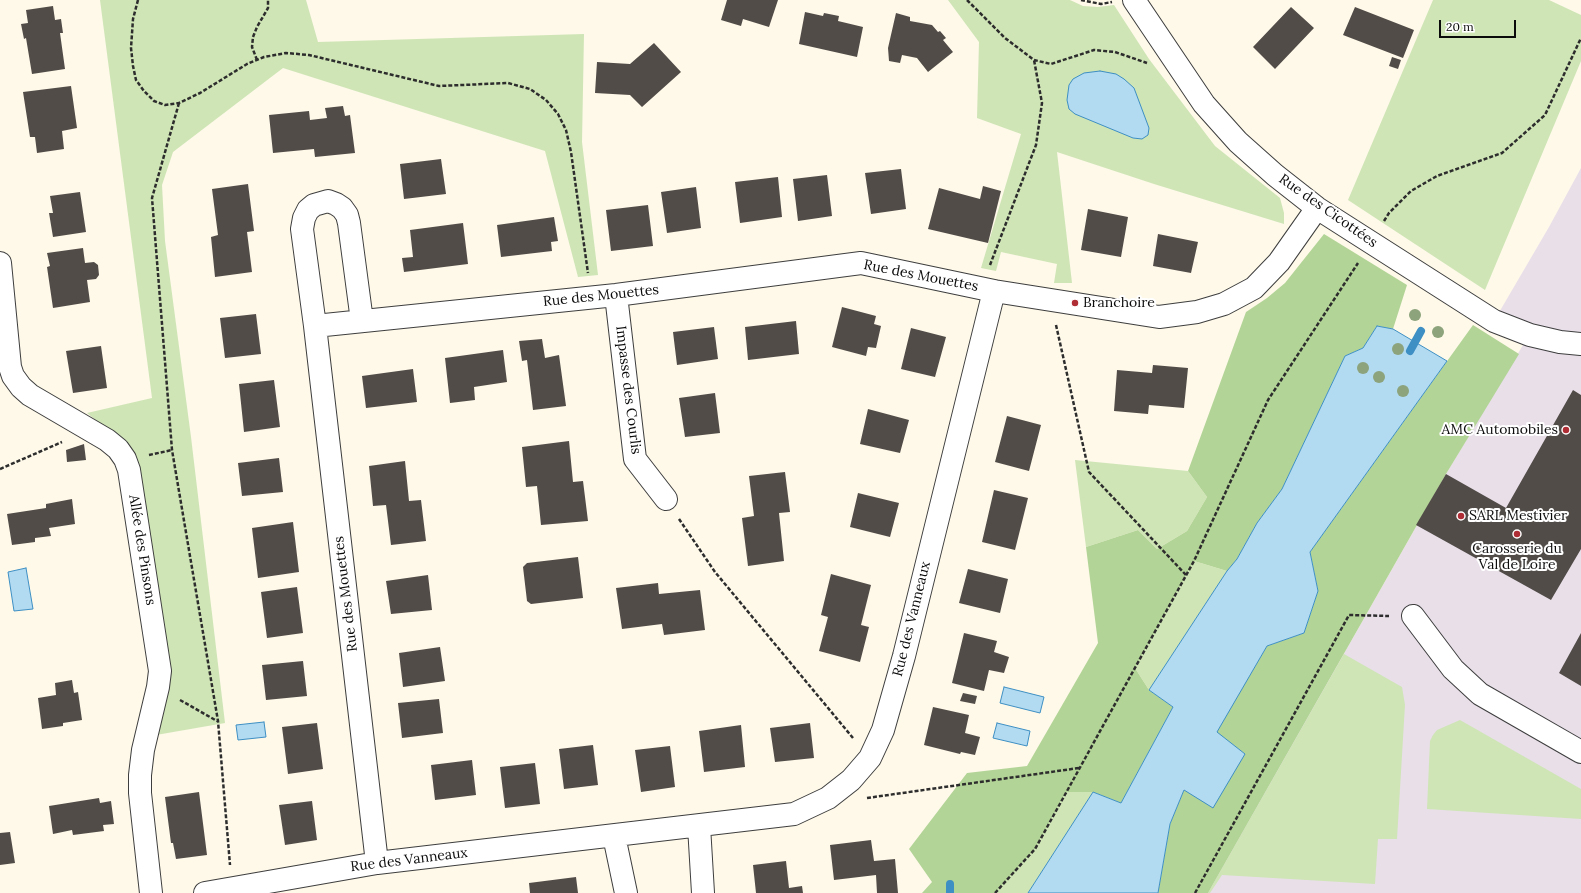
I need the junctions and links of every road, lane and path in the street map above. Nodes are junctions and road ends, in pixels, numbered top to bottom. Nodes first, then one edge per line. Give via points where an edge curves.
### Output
1 (138, 0) edge
2 (268, 0) edge
3 (968, 0) edge
4 (1081, 0) edge
5 (1125, 0) edge
6 (1581, 38) edge
7 (1173, 59) junction
8 (257, 60) junction
9 (1034, 60) junction
10 (179, 103) junction
11 (1318, 208) junction
12 (1371, 242) junction
13 (0, 264) edge
14 (989, 290) junction
15 (616, 295) junction
16 (592, 297) junction
17 (1050, 299) junction
18 (362, 321) junction
19 (315, 326) junction
20 (1581, 344) edge
21 (90, 430) junction
22 (0, 469) edge
23 (666, 499) joint
24 (1186, 575) junction
25 (1414, 616) joint
26 (158, 687) junction
27 (218, 721) junction
28 (1581, 752) edge
29 (870, 758) junction
30 (1079, 768) junction
31 (851, 780) junction
32 (699, 826) junction
33 (614, 836) junction
34 (377, 863) junction
35 (232, 888) junction
36 (151, 893) edge
37 (205, 893) edge
38 (626, 893) edge
39 (703, 893) edge
40 (995, 893) edge
41 (1195, 893) edge

1 - 10 path via 133,19 131,48 136,80 154,101 165,105
2 - 8 path via 268,8 253,37 252,47
3 - 9 path via 1006,38
4 - 5 path via 1100,4
5 - 7 street, Rue des Cicottées
6 - 12 path via 1545,115 1502,153 1437,176 1410,191 1389,213
7 - 9 path via 1150,65 1115,52 1094,50 1051,64
7 - 11 street, Rue des Cicottées via 1204,104 1238,142
8 - 10 path
8 - 16 path via 286,52 438,86 508,83 530,89 546,100 558,114 566,130
9 - 14 path via 1042,103 1036,145 989,269
10 - 27 path via 152,198 172,450
11 - 12 street, Rue des Cicottées
11 - 17 street, Rue des Mouettes via 1279,262 1254,288 1224,304 1197,312 1159,317
12 - 20 street, Rue des Cicottées via 1494,321 1530,335
12 - 24 path via 1268,400
13 - 21 street, Allée des Pinsons via 13,376 30,395
14 - 15 street, Rue des Mouettes via 861,263
14 - 17 street, Rue des Mouettes
14 - 29 street, Rue des Vanneaux via 904,656 883,730
15 - 16 street, Rue des Mouettes
15 - 23 street, Impasse des Courlis via 636,459
16 - 18 street, Rue des Mouettes
17 - 24 path via 1089,472
18 - 19 street, Rue des Mouettes
18 - 19 street, Rue des Mouettes via 347,215 342,208 328,201 314,205 308,210 302,229
19 - 34 street, Rue des Mouettes
21 - 22 path
21 - 26 street, Allée des Pinsons via 118,448 129,470 159,659
23 - 29 path via 716,572
24 - 30 path
25 - 28 street via 1453,669 1480,694
25 - 41 path via 1349,616
26 - 27 path
26 - 36 street, Allée des Pinsons via 143,750 140,775
27 - 35 path
29 - 31 street, Rue des Vanneaux
30 - 31 path via 868,798
30 - 40 path via 1035,849
31 - 32 street, Rue des Vanneaux via 828,798 794,814
32 - 33 street, Rue des Vanneaux
32 - 39 street
33 - 34 street, Rue des Vanneaux
33 - 38 street
34 - 35 street, Rue des Vanneaux
35 - 37 street, Rue des Vanneaux

